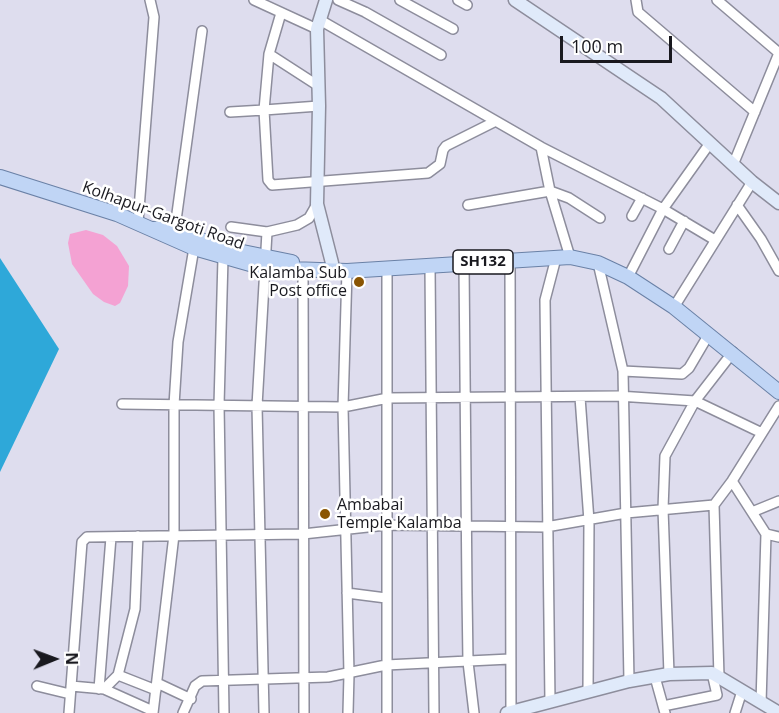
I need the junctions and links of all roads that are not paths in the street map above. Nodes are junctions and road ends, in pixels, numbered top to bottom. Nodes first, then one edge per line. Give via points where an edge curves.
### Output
1 (150, 0) edge
2 (254, 0) edge
3 (326, 0) edge
4 (338, 0) edge
5 (400, 0) edge
6 (458, 0) edge
7 (515, 0) edge
8 (636, 0) edge
9 (717, 0) edge
10 (467, 5) dead end
11 (533, 5) edge
12 (281, 13) junction
13 (319, 25) junction
14 (453, 30) dead end
15 (202, 31) dead end
16 (779, 53) edge
17 (269, 54) junction
18 (441, 56) dead end
19 (317, 85) junction
20 (319, 106) junction
21 (264, 110) junction
22 (230, 112) dead end
23 (755, 112) junction
24 (495, 122) junction
25 (710, 143) junction
26 (541, 147) junction
27 (733, 165) junction
28 (0, 177) edge
29 (752, 182) junction
30 (317, 183) junction
31 (550, 191) junction
32 (642, 198) junction
33 (779, 203) edge
34 (317, 204) junction
35 (468, 205) dead end
36 (736, 205) junction
37 (663, 209) junction
38 (632, 216) dead end
39 (600, 218) dead end
40 (684, 221) junction
41 (138, 222) junction
42 (231, 227) dead end
43 (267, 232) junction
44 (174, 235) junction
45 (715, 240) junction
46 (194, 248) junction
47 (669, 249) dead end
48 (564, 255) junction
49 (223, 258) junction
50 (510, 259) junction
51 (264, 263) junction
52 (332, 263) junction
53 (598, 263) junction
54 (464, 264) junction
55 (430, 267) junction
56 (387, 269) junction
57 (303, 270) junction
58 (347, 271) junction
59 (779, 271) edge
60 (630, 273) junction
61 (676, 304) junction
62 (709, 334) junction
63 (733, 352) junction
64 (623, 371) junction
65 (779, 382) edge
66 (779, 392) edge
67 (508, 396) junction
68 (548, 396) junction
69 (580, 397) junction
70 (624, 397) junction
71 (388, 398) junction
72 (466, 398) junction
73 (430, 399) junction
74 (694, 401) junction
75 (122, 404) dead end
76 (174, 405) junction
77 (219, 405) junction
78 (257, 406) junction
79 (303, 406) junction
80 (779, 406) edge
81 (343, 407) junction
82 (762, 433) junction
83 (732, 481) junction
84 (779, 501) edge
85 (714, 504) junction
86 (663, 509) junction
87 (752, 512) junction
88 (626, 513) junction
89 (589, 521) junction
90 (386, 525) junction
91 (467, 527) junction
92 (509, 527) junction
93 (546, 527) junction
94 (431, 528) junction
95 (345, 532) junction
96 (303, 534) junction
97 (766, 534) junction
98 (174, 535) junction
99 (260, 535) junction
100 (138, 536) junction
101 (222, 536) junction
102 (111, 537) junction
103 (779, 537) edge
104 (347, 593) junction
105 (386, 598) junction
106 (510, 659) junction
107 (468, 662) junction
108 (432, 663) junction
109 (386, 665) junction
110 (349, 674) junction
111 (669, 674) junction
112 (118, 675) junction
113 (715, 675) junction
114 (263, 677) junction
115 (655, 677) junction
116 (304, 678) junction
117 (224, 679) junction
118 (629, 681) junction
119 (37, 686) dead end
120 (157, 686) junction
121 (101, 689) junction
122 (70, 690) junction
123 (742, 691) junction
124 (588, 692) junction
125 (191, 699) junction
126 (550, 702) junction
127 (761, 703) junction
128 (664, 709) edge
129 (153, 712) edge
130 (510, 712) edge
131 (69, 713) edge
132 (183, 713) edge
133 (224, 713) edge
134 (264, 713) edge
135 (304, 713) edge
136 (348, 713) edge
137 (387, 713) edge
138 (434, 713) edge
139 (474, 713) edge
140 (735, 713) edge
141 (779, 713) edge

1 - 41 street via 154,17
2 - 12 street
3 - 13 street
4 - 18 street
5 - 14 street
6 - 10 street
7 - 11 street
8 - 23 street via 638,12
9 - 16 street
11 - 25 street via 661,98
12 - 13 street
12 - 17 street
13 - 19 street
13 - 24 street
15 - 44 street
16 - 23 street
17 - 19 street
17 - 21 street
19 - 20 street
20 - 21 street
20 - 30 street
21 - 22 street
21 - 30 street via 269,184
23 - 27 street
24 - 26 street
24 - 30 street via 446,146 440,164 428,173
25 - 27 street
25 - 37 street
26 - 31 street
26 - 32 street
27 - 29 street
28 - 41 main road, Kolhapur-Gargoti Road
29 - 33 street
29 - 36 street
30 - 34 street
31 - 35 street
31 - 39 street via 570,198
31 - 48 street
32 - 37 street
32 - 38 street
34 - 43 street via 309,218 297,225
34 - 52 street
36 - 45 street
36 - 59 street
37 - 40 street
37 - 60 street
40 - 45 street
40 - 47 street
41 - 44 main road, Kolhapur-Gargoti Road via 152,229 165,228
42 - 43 street
43 - 51 street
44 - 46 main road, Kolhapur-Gargoti Road / SH132
44 - 51 main road
45 - 61 street
46 - 49 main road, Kolhapur-Gargoti Road / SH132
46 - 76 street via 178,342
48 - 50 main road, Kolhapur-Gargoti Road / SH132
48 - 52 main road
48 - 53 main road, Kolhapur-Gargoti Road / SH132
48 - 60 main road via 602,255
48 - 68 street via 545,300
49 - 51 main road, Kolhapur-Gargoti Road / SH132
49 - 77 street
50 - 54 main road, Kolhapur-Gargoti Road / SH132
50 - 67 street
51 - 52 main road
51 - 57 main road, Kolhapur-Gargoti Road / SH132
51 - 78 street
53 - 60 main road, Kolhapur-Gargoti Road / SH132
53 - 64 street
54 - 55 main road, Kolhapur-Gargoti Road / SH132
54 - 72 street
55 - 56 main road, Kolhapur-Gargoti Road / SH132
55 - 73 street
56 - 58 main road, Kolhapur-Gargoti Road / SH132
56 - 71 street
57 - 58 main road, Kolhapur-Gargoti Road / SH132
57 - 79 street
58 - 81 street
60 - 61 main road
61 - 62 main road
61 - 65 main road
62 - 63 main road
62 - 64 street via 682,374
63 - 66 main road
63 - 74 street
64 - 70 street
67 - 68 street
67 - 72 street
67 - 92 street
68 - 69 street
68 - 93 street
69 - 70 street
69 - 89 street
70 - 74 street
70 - 88 street
71 - 73 street
71 - 81 street
71 - 90 street
72 - 73 street
72 - 91 street
73 - 94 street
74 - 82 street
74 - 86 street via 665,456
75 - 76 street
76 - 77 street
76 - 98 street
77 - 78 street
77 - 101 street
78 - 79 street
78 - 99 street
79 - 81 street
79 - 96 street
80 - 82 street
81 - 95 street
82 - 83 street
83 - 85 street
83 - 87 street
84 - 87 street
85 - 86 street
85 - 113 street
86 - 88 street
86 - 111 street
87 - 97 street
88 - 89 street
88 - 118 street
89 - 93 street
89 - 124 street
90 - 94 street
90 - 95 street
90 - 105 street
91 - 92 street
91 - 94 street
91 - 107 street
92 - 93 street
92 - 106 street
93 - 126 street
94 - 108 street
95 - 96 street
95 - 104 street
96 - 99 street
96 - 116 street
97 - 103 street
97 - 127 street
98 - 100 street
98 - 101 street
98 - 120 street
99 - 101 street
99 - 114 street
100 - 102 street
100 - 112 street via 135,609
101 - 117 street
102 - 121 street
102 - 122 street via 87,537 82,542
104 - 105 street
104 - 110 street
105 - 109 street
106 - 107 street
106 - 130 street
107 - 108 street
107 - 139 street
108 - 109 street
108 - 138 street
109 - 110 street
109 - 137 street
110 - 116 street
110 - 136 street
111 - 113 street
111 - 115 street
112 - 120 street
112 - 121 street
113 - 123 street
113 - 128 street via 717,695
114 - 116 street
114 - 117 street
114 - 134 street
115 - 118 street
115 - 128 street
116 - 135 street
117 - 125 street via 199,682
117 - 133 street
118 - 124 street
119 - 122 street
120 - 125 street
120 - 129 street
121 - 122 street
121 - 129 street
122 - 131 street
123 - 127 street
123 - 140 street
124 - 126 street
125 - 132 street
126 - 130 street
127 - 141 street

